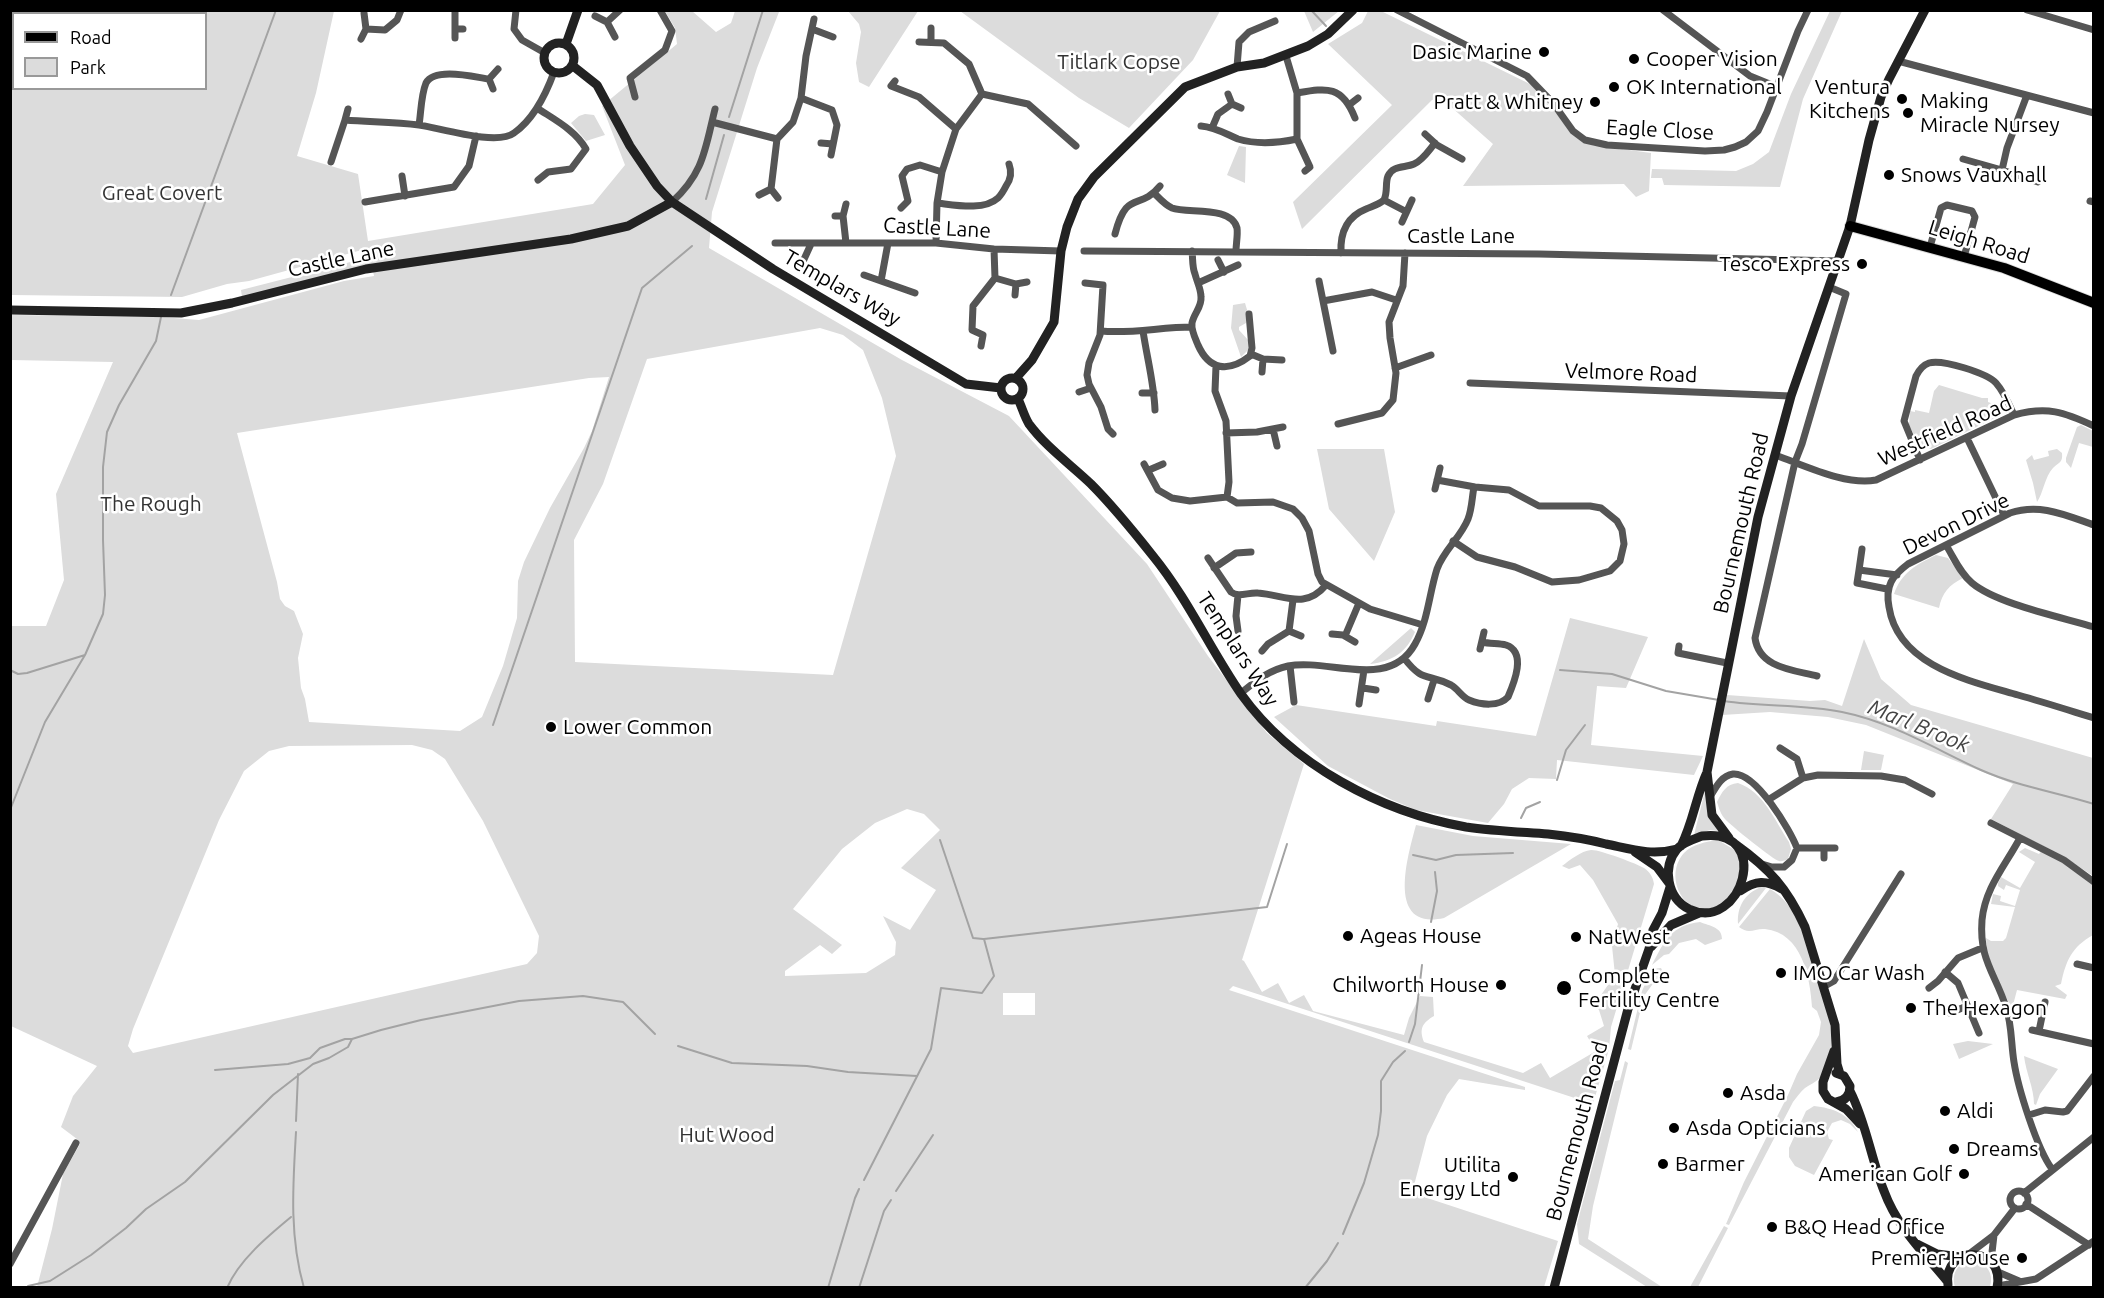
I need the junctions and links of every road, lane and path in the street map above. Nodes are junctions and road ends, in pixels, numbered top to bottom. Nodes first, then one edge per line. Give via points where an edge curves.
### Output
1 (401, 10) edge
2 (455, 10) edge
3 (516, 10) edge
4 (578, 10) edge
5 (620, 10) edge
6 (660, 10) edge
7 (1353, 10) edge
8 (1397, 10) edge
9 (1663, 10) edge
10 (1808, 10) edge
11 (1925, 10) edge
12 (2027, 10) edge
13 (364, 13) dead end
14 (595, 16) dead end
15 (1262, 16) dead end
16 (814, 19) dead end
17 (1275, 21) dead end
18 (606, 22) junction
19 (1264, 26) junction
20 (366, 28) junction
21 (931, 28) dead end
22 (812, 29) junction
23 (2094, 30) edge
24 (615, 37) dead end
25 (833, 37) dead end
26 (455, 38) dead end
27 (361, 39) dead end
28 (919, 42) dead end
29 (931, 42) junction
30 (566, 44) junction
31 (544, 53) junction
32 (1286, 56) junction
33 (1898, 61) junction
34 (573, 66) junction
35 (1237, 67) junction
36 (498, 69) dead end
37 (554, 72) junction
38 (489, 79) junction
39 (891, 86) dead end
40 (1777, 87) junction
41 (493, 89) dead end
42 (1297, 93) junction
43 (982, 94) junction
44 (1228, 94) dead end
45 (2027, 95) junction
46 (635, 97) dead end
47 (801, 98) junction
48 (1358, 98) dead end
49 (1232, 104) junction
50 (1349, 105) junction
51 (537, 108) junction
52 (1240, 108) dead end
53 (348, 109) dead end
54 (715, 109) dead end
55 (2094, 113) edge
56 (1354, 118) dead end
57 (345, 120) junction
58 (712, 122) junction
59 (419, 125) junction
60 (1201, 126) dead end
61 (1212, 128) junction
62 (956, 129) junction
63 (1425, 134) dead end
64 (476, 136) junction
65 (1297, 139) junction
66 (777, 140) junction
67 (821, 143) dead end
68 (1435, 143) junction
69 (833, 144) junction
70 (1076, 146) dead end
71 (831, 155) dead end
72 (1462, 159) dead end
73 (1963, 159) dead end
74 (331, 162) dead end
75 (1012, 169) dead end
76 (2002, 170) junction
77 (1305, 171) dead end
78 (942, 172) junction
79 (402, 177) dead end
80 (538, 180) dead end
81 (2038, 182) dead end
82 (1160, 186) dead end
83 (771, 189) junction
84 (1154, 193) junction
85 (759, 195) dead end
86 (405, 196) junction
87 (777, 198) dead end
88 (1384, 200) junction
89 (1412, 200) dead end
90 (908, 201) junction
91 (365, 202) dead end
92 (672, 202) junction
93 (937, 203) junction
94 (846, 204) dead end
95 (915, 206) dead end
96 (901, 208) dead end
97 (1406, 211) junction
98 (835, 216) dead end
99 (843, 216) junction
100 (1402, 222) dead end
101 (1850, 226) junction
102 (1115, 234) dead end
103 (775, 243) dead end
104 (846, 243) junction
105 (888, 243) junction
106 (936, 243) junction
107 (811, 244) junction
108 (1930, 247) junction
109 (994, 249) junction
110 (1061, 251) junction
111 (1084, 251) dead end
112 (1192, 251) junction
113 (1236, 251) junction
114 (1341, 253) junction
115 (1405, 253) junction
116 (1964, 257) junction
117 (1218, 260) dead end
118 (1839, 261) junction
119 (1238, 266) dead end
120 (800, 268) dead end
121 (1224, 272) junction
122 (864, 275) dead end
123 (995, 278) junction
124 (881, 281) junction
125 (1319, 281) dead end
126 (1027, 282) dead end
127 (1084, 283) dead end
128 (1198, 283) junction
129 (1016, 284) junction
130 (1829, 287) junction
131 (915, 293) dead end
132 (1015, 295) dead end
133 (1396, 300) junction
134 (1323, 301) junction
135 (2094, 303) edge
136 (10, 310) edge
137 (1249, 314) dead end
138 (1192, 327) junction
139 (1143, 331) junction
140 (1101, 332) junction
141 (983, 335) junction
142 (992, 338) dead end
143 (981, 346) dead end
144 (1333, 351) dead end
145 (1251, 354) junction
146 (1431, 355) dead end
147 (1263, 360) junction
148 (1282, 360) dead end
149 (1216, 366) junction
150 (1395, 368) junction
151 (1262, 372) dead end
152 (1016, 378) junction
153 (1470, 383) dead end
154 (1001, 388) junction
155 (1091, 388) junction
156 (1080, 392) dead end
157 (1142, 393) dead end
158 (1154, 393) junction
159 (1791, 396) junction
160 (1018, 399) junction
161 (1155, 410) dead end
162 (2014, 415) junction
163 (1338, 424) dead end
164 (2094, 426) edge
165 (1283, 427) dead end
166 (1274, 429) junction
167 (1226, 433) junction
168 (1113, 434) dead end
169 (1967, 438) junction
170 (1277, 446) dead end
171 (1774, 455) junction
172 (1920, 460) junction
173 (1795, 462) junction
174 (1163, 464) dead end
175 (1440, 468) dead end
176 (1437, 480) junction
177 (1474, 487) junction
178 (1435, 489) dead end
179 (1227, 497) junction
180 (2004, 515) junction
181 (2094, 525) edge
182 (1453, 541) junction
183 (1946, 545) junction
184 (1862, 549) dead end
185 (1251, 552) dead end
186 (1208, 558) dead end
187 (1215, 568) junction
188 (1859, 570) junction
189 (1897, 575) junction
190 (1326, 585) junction
191 (1887, 589) junction
192 (1238, 596) junction
193 (1293, 600) junction
194 (1359, 603) junction
195 (1423, 625) junction
196 (2094, 627) edge
197 (1238, 631) dead end
198 (1289, 631) junction
199 (1484, 632) dead end
200 (1332, 634) dead end
201 (1301, 636) dead end
202 (1345, 636) junction
203 (1355, 642) dead end
204 (1678, 646) dead end
205 (1262, 651) dead end
206 (1404, 658) junction
207 (1727, 663) junction
208 (1290, 666) junction
209 (1364, 670) junction
210 (1817, 676) dead end
211 (1434, 680) junction
212 (1363, 688) junction
213 (1376, 690) dead end
214 (1241, 693) junction
215 (1428, 699) dead end
216 (1294, 702) dead end
217 (1359, 704) dead end
218 (2094, 718) edge
219 (1793, 746) dead end
220 (1780, 748) dead end
221 (1788, 753) junction
222 (1707, 772) junction
223 (1803, 778) junction
224 (1912, 783) junction
225 (1909, 792) dead end
226 (1932, 794) dead end
227 (1710, 797) junction
228 (1768, 800) junction
229 (1991, 823) dead end
230 (2020, 838) junction
231 (1733, 842) junction
232 (1679, 848) junction
233 (1797, 848) junction
234 (1824, 848) junction
235 (1835, 848) dead end
236 (1635, 852) junction
237 (1824, 858) dead end
238 (1762, 864) junction
239 (1901, 879) dead end
240 (2094, 882) edge
241 (1669, 885) junction
242 (1784, 890) junction
243 (1740, 891) junction
244 (1699, 913) junction
245 (1982, 948) junction
246 (1648, 950) junction
247 (2077, 964) dead end
248 (2094, 968) edge
249 (1946, 972) junction
250 (1823, 987) junction
251 (1929, 988) dead end
252 (2045, 1002) dead end
253 (1967, 1006) junction
254 (1950, 1013) dead end
255 (1979, 1033) dead end
256 (1836, 1043) junction
257 (2094, 1044) edge
258 (1840, 1074) junction
259 (2094, 1076) edge
260 (1826, 1078) junction
261 (1850, 1091) junction
262 (1836, 1102) junction
263 (2029, 1115) junction
264 (1863, 1127) junction
265 (2094, 1137) edge
266 (76, 1143) dead end
267 (2052, 1169) junction
268 (2024, 1193) junction
269 (2026, 1204) junction
270 (2015, 1208) junction
271 (1994, 1235) junction
272 (1915, 1243) junction
273 (2091, 1243) edge
274 (1963, 1256) junction
275 (1991, 1262) junction
276 (10, 1264) edge
277 (1998, 1272) junction
278 (2019, 1281) junction
279 (1948, 1284) edge
280 (1554, 1287) edge
281 (1998, 1287) edge

1 - 20 street via 397,20 384,30
2 - 26 street via 459,29
3 - 31 street via 514,29 522,40
4 - 30 street
5 - 18 street
6 - 46 street via 672,31 665,50 626,77
7 - 32 street via 1328,34
8 - 40 street, Eagle Close via 1521,72 1538,85 1577,135 1600,144 1729,149 1746,142 1758,131
9 - 40 street via 1750,76
10 - 40 street, Eagle Close
11 - 33 street, Bournemouth Road
12 - 23 street
13 - 20 street
14 - 18 street
15 - 19 street
16 - 22 street
17 - 19 street
18 - 24 street
19 - 35 street via 1249,32 1239,42
20 - 27 street
21 - 29 street
22 - 25 street
22 - 47 street
28 - 29 street
29 - 43 street via 944,43 969,64
30 - 31 street via 558,42
30 - 34 street via 574,53
31 - 37 street via 546,65
32 - 35 street
32 - 42 street
33 - 45 street
33 - 101 street, Bournemouth Road via 1878,109
34 - 37 street
34 - 92 street, Templars Way via 597,85 630,146
35 - 110 street via 1185,87 1132,137 1078,199
36 - 38 street
37 - 51 street
38 - 41 street
38 - 59 street via 453,74 430,78 425,85
39 - 62 street via 919,97
42 - 50 street via 1331,90
42 - 65 street
43 - 62 street
43 - 70 street via 1028,104
44 - 49 street
45 - 55 street
45 - 76 street
47 - 66 street via 793,122
47 - 69 street via 832,110 837,125
48 - 50 street
49 - 52 street
49 - 61 street via 1218,114
50 - 56 street
51 - 64 street via 513,135
51 - 80 street via 564,125 586,149 571,169 548,172
53 - 57 street
54 - 58 street
57 - 59 street
57 - 74 street
58 - 66 street
58 - 92 street via 695,178
59 - 64 street
60 - 61 street
61 - 65 street via 1255,142
62 - 78 street
63 - 68 street
64 - 86 street via 469,166 454,187
65 - 77 street via 1310,167
66 - 83 street
67 - 69 street
68 - 72 street
68 - 88 street via 1415,164 1390,173
69 - 71 street
73 - 76 street
75 - 93 street via 999,198 987,204
76 - 81 street
78 - 90 street via 920,165 907,169 902,176
78 - 93 street
79 - 86 street
82 - 84 street
83 - 85 street
83 - 87 street
84 - 102 street via 1126,207
84 - 113 street via 1174,209 1203,210 1231,219 1237,231
86 - 91 street
88 - 97 street
88 - 114 street via 1349,222 1341,237
89 - 97 street
90 - 95 street
90 - 96 street
92 - 136 street, Castle Lane via 628,226 571,239 366,269 181,313
92 - 154 street, Templars Way via 773,269 966,384
93 - 106 street
94 - 99 street
97 - 100 street
98 - 99 street
99 - 104 street
101 - 108 main road, Leigh Road
101 - 118 street, Bournemouth Road
103 - 107 street, Castle Lane
104 - 105 street, Castle Lane
104 - 107 street, Castle Lane
105 - 106 street, Castle Lane
105 - 124 street
106 - 109 street, Castle Lane
107 - 120 street
108 - 116 main road, Leigh Road
108 - 116 street via 1941,208 1947,205 1972,212 1975,217
109 - 110 street, Castle Lane
109 - 123 street
110 - 152 street via 1054,322 1032,360
111 - 112 street, Castle Lane
112 - 113 street, Castle Lane
112 - 128 street
113 - 114 street, Castle Lane
114 - 115 street, Castle Lane
115 - 118 street, Castle Lane
115 - 133 street via 1403,286
116 - 135 main road, Leigh Road via 2007,269
117 - 121 street
118 - 130 street, Bournemouth Road
119 - 121 street
121 - 128 street
122 - 124 street
123 - 129 street
123 - 141 street via 973,306 972,330
124 - 131 street
125 - 134 street
126 - 129 street
127 - 140 street via 1103,285
128 - 138 street via 1201,301
129 - 132 street
130 - 159 street, Bournemouth Road
130 - 173 street, Bournemouth Road via 1846,294
133 - 134 street via 1372,292
133 - 150 street via 1389,327
134 - 144 street
137 - 145 street
138 - 139 street
138 - 149 street via 1203,355
139 - 140 street
139 - 158 street
140 - 155 street via 1088,369
141 - 142 street
141 - 143 street
145 - 147 street
145 - 149 street via 1237,363
146 - 150 street
147 - 148 street
147 - 151 street
149 - 167 street via 1215,391 1226,416
150 - 163 street via 1396,391 1389,408 1378,415
152 - 154 street via 1006,379
152 - 160 street, Templars Way via 1023,387
153 - 159 street, Velmore Road
154 - 160 street, Templars Way via 1006,399
155 - 156 street
155 - 168 street
157 - 158 street
158 - 161 street
159 - 171 street, Bournemouth Road
160 - 214 street, Templars Way via 1028,422 1044,441 1091,485 1155,558
162 - 164 street, Westfield Road via 2054,410
162 - 169 street, Westfield Road
162 - 172 street via 1996,382 1989,377 1930,363 1916,376 1904,415 1905,427
165 - 166 street
166 - 167 street
166 - 170 street
167 - 179 street
169 - 172 street, Westfield Road
169 - 180 street
171 - 173 street, Westfield Road
171 - 207 street, Bournemouth Road
172 - 173 street, Westfield Road via 1867,482
173 - 210 street, Bournemouth Road via 1755,632 1757,648 1767,661
174 - 179 street via 1147,467 1158,490 1172,498 1190,501
175 - 176 street
176 - 177 street
176 - 178 street
177 - 182 street via 1469,517
177 - 182 street via 1509,490 1539,506 1601,508 1620,525 1624,540 1622,556 1605,573 1552,582 1477,557
179 - 190 street via 1237,503 1279,503 1296,512 1309,531 1318,574
180 - 181 street, Devon Drive via 2046,509
180 - 183 street, Devon Drive
182 - 195 street via 1438,567
183 - 189 street, Devon Drive via 1908,564
183 - 196 street via 1963,574 1987,593
184 - 188 street
185 - 187 street via 1236,553
186 - 187 street
187 - 192 street via 1230,592
188 - 189 street
188 - 191 street via 1857,583
189 - 191 street, Devon Drive
190 - 193 street via 1313,596
190 - 194 street
191 - 218 street via 1897,632 1928,662 1955,676
192 - 193 street via 1260,593
192 - 197 street
193 - 198 street
194 - 195 street
194 - 202 street
195 - 206 street via 1415,645
198 - 201 street
198 - 205 street
199 - 211 street via 1481,646 1506,645 1517,654 1510,694 1504,702 1470,701 1452,686
200 - 202 street
202 - 203 street
204 - 207 street via 1677,653
206 - 209 street via 1384,668
206 - 211 street via 1418,674
207 - 222 street, Bournemouth Road
208 - 209 street
208 - 214 street via 1267,673
208 - 216 street
209 - 212 street
211 - 215 street
212 - 213 street
212 - 217 street
214 - 236 street, Templars Way via 1272,730 1329,776 1384,803 1469,827 1587,840
219 - 221 street
220 - 221 street
221 - 223 street via 1797,759
222 - 227 street, Bournemouth Road
222 - 232 street, Bournemouth Road
223 - 224 street via 1881,776
223 - 228 street
224 - 225 street
224 - 226 street
227 - 228 street via 1719,782 1734,774 1750,781
227 - 231 street, Bournemouth Road via 1713,815
228 - 233 street
229 - 230 street
230 - 240 street via 2064,860
230 - 245 street via 1989,890
231 - 232 street via 1702,836
231 - 238 street
231 - 243 street via 1744,862
232 - 236 street, Templars Way
232 - 241 street via 1670,866
233 - 234 street
233 - 238 street via 1785,867
234 - 235 street
234 - 237 street
236 - 241 street, Templars Way via 1657,867
238 - 242 street
239 - 250 street via 1834,981
241 - 244 street via 1684,906
241 - 246 street, Bournemouth Road
242 - 243 street via 1764,881
242 - 250 street via 1805,927
243 - 244 street via 1718,909
244 - 246 street, Bournemouth Road via 1671,925
245 - 249 street via 1958,958
245 - 263 street via 2006,1007 2017,1078
246 - 280 street, Bournemouth Road via 1628,1009
247 - 248 street
249 - 251 street
249 - 253 street via 1958,983
250 - 256 street via 1835,1025
252 - 257 street via 2036,1030
253 - 254 street
253 - 255 street
256 - 258 street
256 - 260 street
258 - 260 street
258 - 261 street via 1850,1082
259 - 263 street via 2067,1111 2042,1110
260 - 262 street via 1822,1091
261 - 262 street via 1845,1099
261 - 264 street
262 - 264 street
263 - 267 street via 2043,1158
264 - 272 street via 1884,1193
265 - 267 street
266 - 276 street
267 - 268 street
268 - 269 street
268 - 270 street via 2011,1196
269 - 270 street
269 - 273 street
270 - 271 street
271 - 274 street
271 - 275 street
272 - 274 street via 1937,1254
272 - 279 street
273 - 278 street via 2036,1279
274 - 275 street via 1983,1256
274 - 279 street via 1950,1268
275 - 277 street
277 - 278 street
277 - 281 street
278 - 281 street

